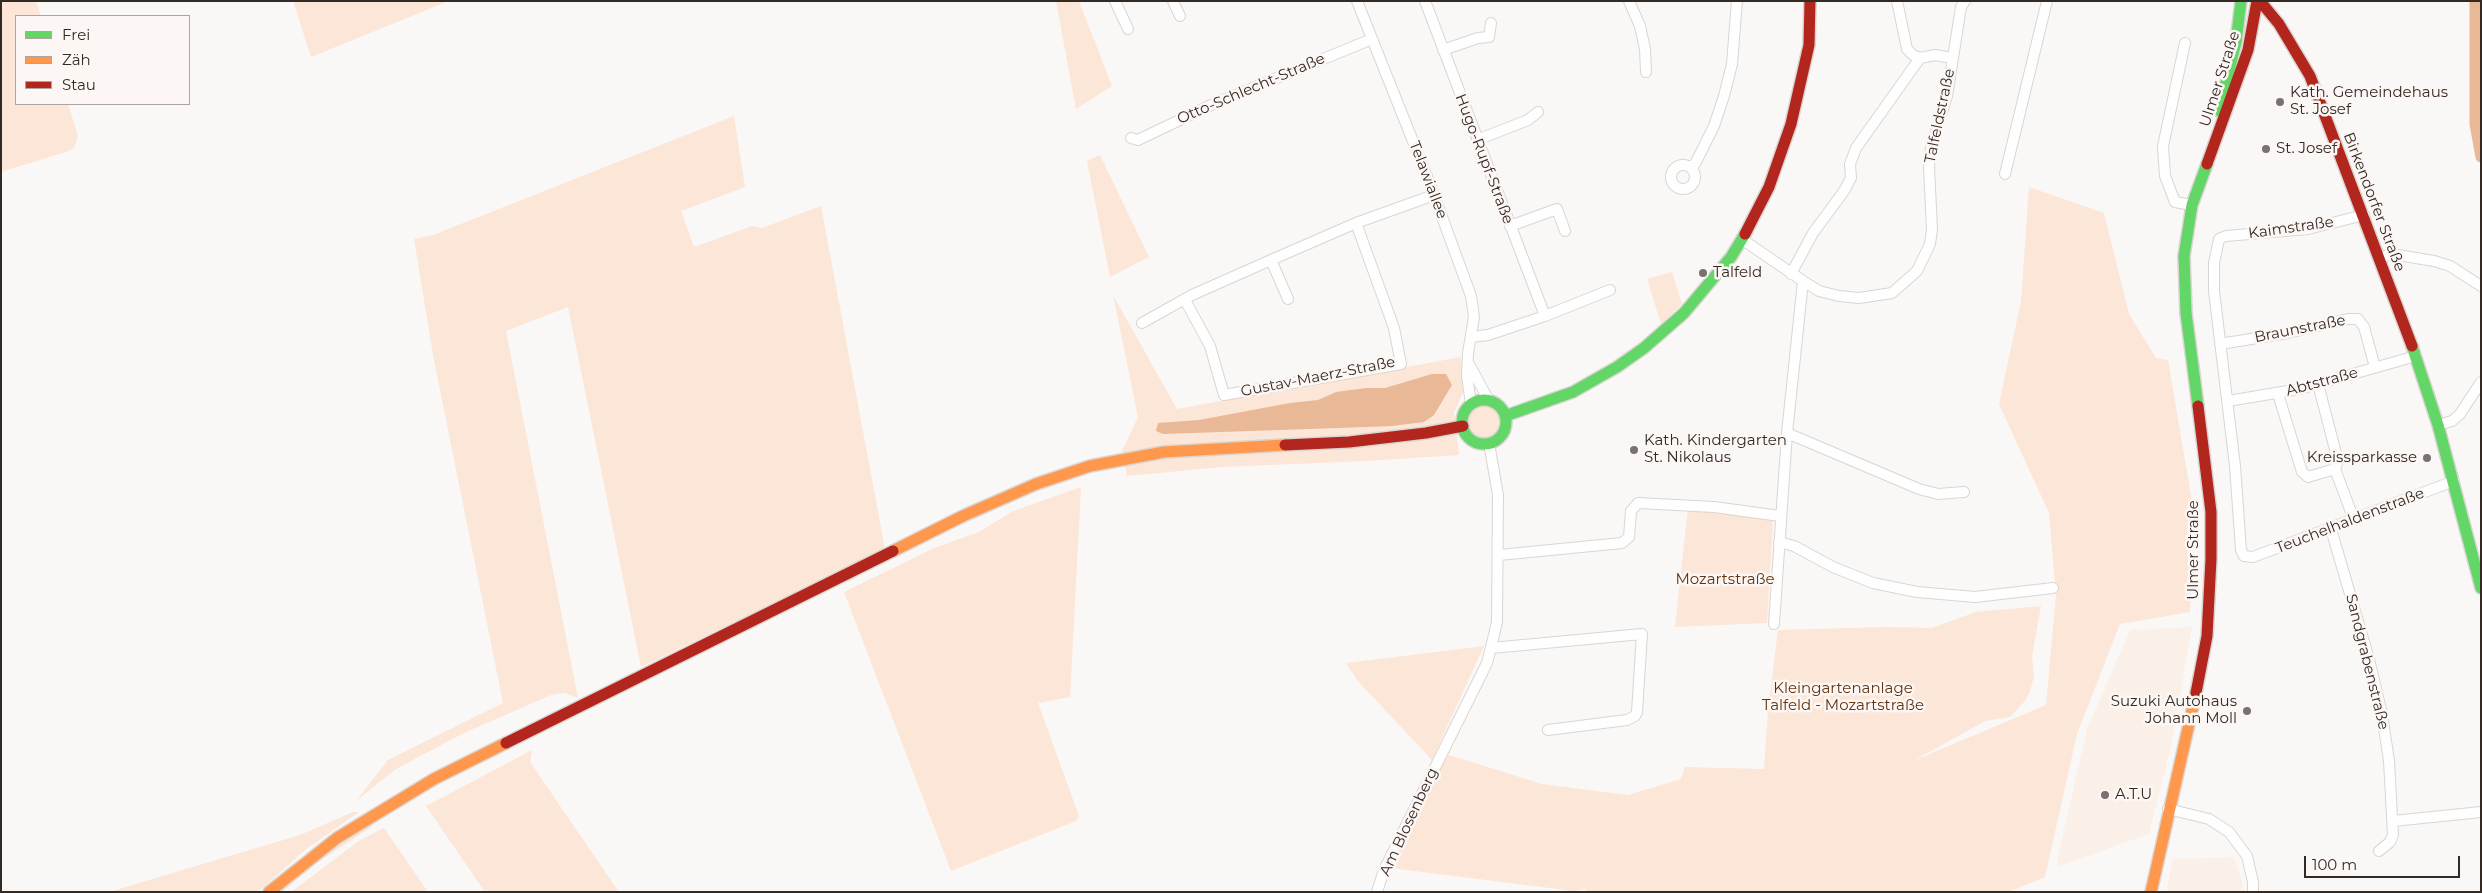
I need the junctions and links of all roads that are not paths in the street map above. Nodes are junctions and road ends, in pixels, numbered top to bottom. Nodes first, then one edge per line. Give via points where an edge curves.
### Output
1 (1116, 1) edge
2 (1173, 1) edge
3 (1357, 1) edge
4 (1425, 1) edge
5 (1629, 1) edge
6 (1737, 1) edge
7 (1810, 1) edge
8 (1897, 1) edge
9 (2047, 1) edge
10 (2241, 1) edge
11 (2258, 1) edge
12 (1962, 3) edge
13 (1180, 16) dead end
14 (1491, 23) dead end
15 (1128, 29) dead end
16 (1372, 39) junction
17 (2185, 43) dead end
18 (1443, 50) junction
19 (1920, 58) junction
20 (1952, 58) junction
21 (1646, 72) dead end
22 (1538, 112) dead end
23 (1131, 138) dead end
24 (1477, 140) junction
25 (2205, 165) junction
26 (1691, 168) dead end
27 (2005, 174) dead end
28 (1434, 195) junction
29 (2192, 205) junction
30 (2364, 215) junction
31 (1356, 223) junction
32 (1510, 226) junction
33 (1565, 231) dead end
34 (1743, 240) junction
35 (2379, 258) junction
36 (1271, 260) junction
37 (1790, 274) junction
38 (1803, 282) junction
39 (2481, 286) edge
40 (1610, 290) dead end
41 (1288, 299) dead end
42 (1185, 300) junction
43 (1545, 316) junction
44 (1142, 322) dead end
45 (1471, 337) junction
46 (2220, 344) junction
47 (2416, 356) junction
48 (1469, 364) junction
49 (2375, 367) junction
50 (2481, 382) edge
51 (2318, 384) junction
52 (2278, 394) junction
53 (1489, 401) junction
54 (2228, 401) junction
55 (1471, 404) junction
56 (1505, 416) junction
57 (2438, 425) junction
58 (1462, 426) junction
59 (1787, 433) junction
60 (1489, 443) junction
61 (2335, 469) junction
62 (2454, 481) junction
63 (1964, 492) dead end
64 (1780, 516) junction
65 (2354, 520) junction
66 (2331, 529) junction
67 (1779, 542) junction
68 (1499, 555) junction
69 (2480, 582) edge
70 (2053, 588) dead end
71 (1774, 624) dead end
72 (1491, 648) junction
73 (1548, 730) dead end
74 (2168, 809) junction
75 (2481, 812) edge
76 (2393, 821) junction
77 (2379, 851) dead end
78 (268, 892) edge
79 (1377, 892) edge
80 (2151, 892) edge
81 (2253, 892) edge

1 - 15 street
2 - 13 street
3 - 16 street, Telawiallee
4 - 18 street, Hugo-Rupf-Straße
5 - 21 street via 1644,41
6 - 26 street via 1732,64 1724,96 1714,126
7 - 34 main road via 1809,44 1792,124 1770,187
8 - 19 street via 1907,49
9 - 27 street
10 - 25 main road, Ulmer Straße via 2236,42
11 - 25 main road, Ulmer Straße via 2248,50
11 - 30 main road, Birkendorfer Straße via 2285,32 2310,76
12 - 20 street, Talfeldstraße
14 - 18 street via 1489,37
16 - 23 street, Otto-Schlecht-Straße via 1211,105 1138,140
16 - 28 street, Telawiallee
17 - 29 street via 2164,146 2165,176 2175,202
18 - 24 street, Hugo-Rupf-Straße
19 - 20 street, Talfeldstraße via 1935,55
19 - 37 street via 1856,148 1850,164 1851,178 1813,232
20 - 38 street, Talfeldstraße via 1947,96 1929,157 1930,244 1917,271 1892,293 1877,297 1839,296 1819,291
22 - 24 street via 1528,120
24 - 32 street, Hugo-Rupf-Straße
25 - 29 main road, Ulmer Straße
28 - 31 street
28 - 45 street, Telawiallee via 1472,296 1474,317
29 - 74 main road, Ulmer Straße via 2184,256 2186,312 2211,512 2211,559 2207,636 2192,717
30 - 35 main road, Birkendorfer Straße
30 - 46 street, Kaimstraße via 2308,229 2219,239 2214,263 2214,291
31 - 36 street
31 - 42 street, Gustav-Maerz-Straße via 1394,328 1401,364 1224,396 1210,346
32 - 33 street via 1557,209
32 - 43 street, Hugo-Rupf-Straße
34 - 37 street, Talfeldstraße
34 - 56 main road via 1713,281 1644,348 1573,392
35 - 39 street via 2392,254 2434,261 2450,266
35 - 47 main road, Birkendorfer Straße
36 - 41 street
36 - 42 street
37 - 38 street, Talfeldstraße
38 - 59 street
40 - 43 street
42 - 44 street
43 - 45 street via 1488,335
45 - 48 street, Telawiallee
46 - 49 street, Braunstraße via 2358,319 2364,327
46 - 54 street
47 - 49 street, Abtstraße
47 - 57 main road, Birkendorfer Straße
48 - 53 street
48 - 55 street, Telawiallee
49 - 51 street, Abtstraße
50 - 57 street via 2460,414
51 - 52 street, Abtstraße
51 - 61 street via 2338,461
52 - 54 street, Abtstraße
52 - 61 street via 2304,476
53 - 55 main road
53 - 56 main road via 1500,407
54 - 66 street, Teuchelhaldenstraße via 2244,556 2253,557
55 - 58 main road via 1463,415
56 - 60 main road via 1504,431
57 - 62 main road, Birkendorfer Straße
58 - 60 main road via 1470,439
58 - 78 main road via 1349,442 1164,452 1090,466 1036,484 954,520 434,779 337,838
59 - 63 street via 1919,489 1938,494
59 - 64 street
60 - 68 street, Am Blosenberg via 1498,495
61 - 65 street
62 - 65 street, Teuchelhaldenstraße
62 - 69 main road, Birkendorfer Straße
64 - 67 street
64 - 68 street via 1714,507 1638,503 1631,511 1629,537 1622,543
65 - 66 street, Teuchelhaldenstraße
66 - 76 street, Sandgrabenstraße via 2382,714
67 - 70 street via 1873,583 1917,592 1975,597
67 - 71 street
68 - 72 street, Am Blosenberg via 1497,622
72 - 73 street via 1642,634 1635,716 1627,720
72 - 79 street, Am Blosenberg via 1487,663 1384,870
74 - 80 main road, Ulmer Straße
74 - 81 street via 2210,819 2230,832 2247,856
75 - 76 street
76 - 77 street, Sandgrabenstraße via 2390,842

